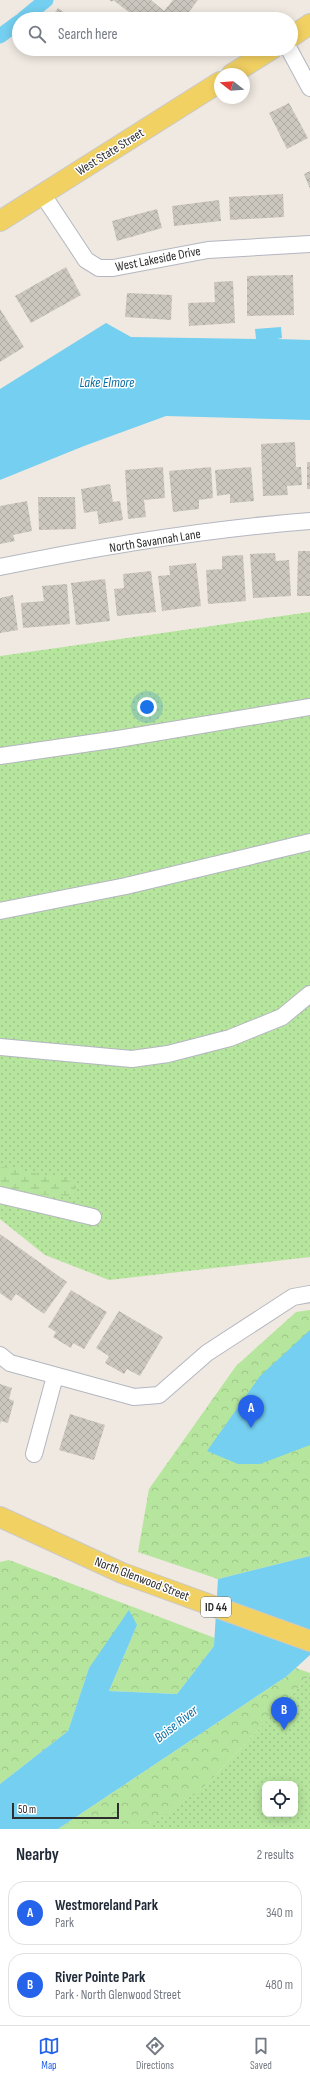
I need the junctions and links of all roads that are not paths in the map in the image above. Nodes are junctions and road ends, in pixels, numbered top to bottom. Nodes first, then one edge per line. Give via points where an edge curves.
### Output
1 (310, 24) edge
2 (298, 32) edge
3 (261, 56) edge
4 (293, 56) edge
5 (242, 68) edge
6 (214, 86) edge
7 (310, 88) edge
8 (43, 195) junction
9 (0, 221) edge
10 (310, 244) edge
11 (310, 521) edge
12 (0, 567) edge
13 (310, 708) edge
14 (0, 756) edge
15 (310, 842) edge
16 (0, 910) edge
17 (310, 994) edge
18 (0, 1047) edge
19 (0, 1195) edge
20 (93, 1217) dead end
21 (310, 1294) edge
22 (0, 1355) edge
23 (55, 1376) junction
24 (34, 1454) dead end
25 (0, 1517) edge
26 (310, 1641) edge

1 - 2 main road
3 - 5 main road
4 - 7 street
6 - 8 main road, West State Street
8 - 9 main road, West State Street
8 - 10 street, West Lakeside Drive via 86,260 99,268 113,268 208,250
11 - 12 street, North Savannah Lane via 241,527
13 - 14 street via 118,740
15 - 16 street via 126,886
17 - 18 street via 282,1017 230,1038 168,1054 132,1059
19 - 20 street
21 - 23 street via 293,1297 207,1353 159,1394 134,1398
22 - 23 street via 10,1363
23 - 24 street
25 - 26 main road, North Glenwood Street / ID 44 via 122,1573

